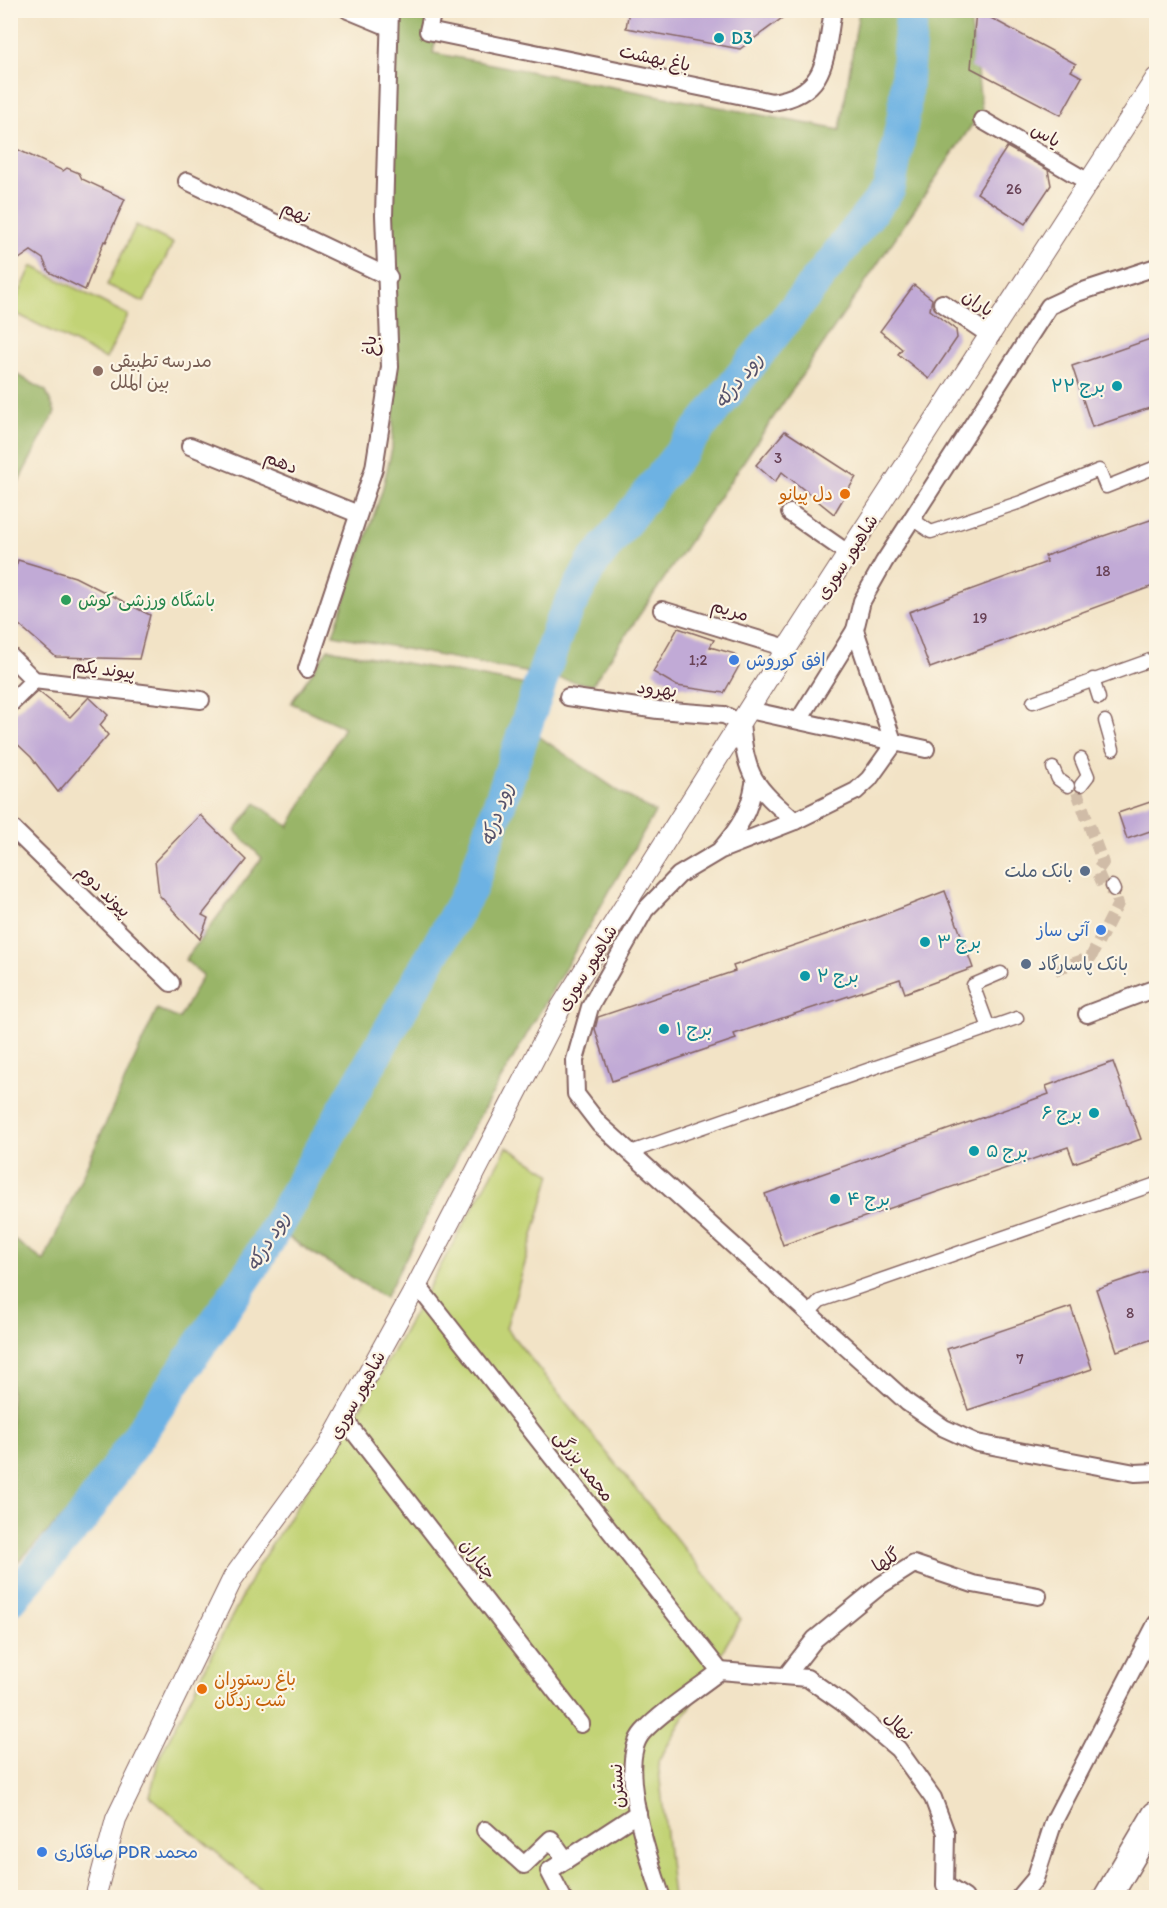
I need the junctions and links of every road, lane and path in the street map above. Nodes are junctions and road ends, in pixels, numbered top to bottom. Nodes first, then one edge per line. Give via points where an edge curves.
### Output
1 (348, 10) edge
2 (433, 10) edge
3 (833, 10) edge
4 (390, 19) edge
5 (1156, 78) edge
6 (982, 120) dead end
7 (187, 181) dead end
8 (1090, 183) junction
9 (1156, 267) edge
10 (388, 277) junction
11 (942, 303) dead end
12 (991, 336) junction
13 (190, 446) dead end
14 (1156, 467) edge
15 (790, 513) dead end
16 (358, 514) junction
17 (912, 519) junction
18 (849, 554) junction
19 (662, 610) dead end
20 (855, 630) junction
21 (788, 648) junction
22 (10, 656) edge
23 (1156, 658) edge
24 (307, 669) dead end
25 (1093, 679) junction
26 (34, 680) junction
27 (568, 697) dead end
28 (1099, 698) dead end
29 (201, 700) dead end
30 (1034, 702) dead end
31 (10, 704) edge
32 (745, 717) junction
33 (799, 720) junction
34 (1105, 722) dead end
35 (894, 744) junction
36 (1113, 748) dead end
37 (926, 749) dead end
38 (1081, 759) dead end
39 (1053, 768) dead end
40 (754, 784) junction
41 (1081, 785) tunnel mouth
42 (1068, 786) tunnel mouth
43 (795, 821) junction
44 (10, 826) edge
45 (721, 850) junction
46 (1001, 973) dead end
47 (171, 983) dead end
48 (1156, 988) edge
49 (1086, 1014) dead end
50 (1017, 1018) dead end
51 (989, 1028) junction
52 (631, 1152) junction
53 (1156, 1184) edge
54 (417, 1285) junction
55 (809, 1313) junction
56 (344, 1419) junction
57 (1156, 1472) edge
58 (1038, 1596) dead end
59 (1156, 1624) edge
60 (720, 1671) junction
61 (786, 1676) junction
62 (581, 1724) dead end
63 (638, 1813) junction
64 (1156, 1815) edge
65 (485, 1830) dead end
66 (566, 1860) junction
67 (94, 1898) edge
68 (563, 1898) edge
69 (662, 1898) edge
70 (965, 1898) edge
71 (1018, 1898) edge
72 (1107, 1898) edge

1 - 4 street
2 - 3 street, باغ بهشت via 428,31 772,102 794,99 813,86 823,66
4 - 10 street, باغ via 384,215
5 - 8 street, شاهپور سوری
6 - 8 street, یاس
7 - 10 street, نهم
8 - 12 street, شاهپور سوری
9 - 17 street via 1049,306
10 - 16 street, باغ via 390,367 374,468
11 - 12 street, باران
12 - 18 street, شاهپور سوری
13 - 16 street, دهم
14 - 17 street via 1106,486 1099,470 1021,502 931,532
15 - 18 street
16 - 24 street, باغ
17 - 20 street via 862,601
18 - 21 street, شاهپور سوری
19 - 21 street, مریم
20 - 33 street
20 - 35 street
21 - 32 street, شاهپور سوری
22 - 26 street
23 - 25 street
25 - 28 street
25 - 30 street
26 - 29 street, پیوند یکم
26 - 31 street
27 - 32 street, بهرود
32 - 33 street, بهرود
32 - 40 street via 743,748
32 - 54 street, شاهپور سوری via 561,1007
33 - 35 street, بهرود
34 - 36 street
35 - 37 street, بهرود
35 - 43 street via 856,791
38 - 41 street via 1088,776
39 - 42 street via 1058,779
40 - 43 street
40 - 45 street via 751,806
43 - 45 street
44 - 47 street, پیوند دوم
45 - 52 street via 679,875 645,910 590,1007 575,1060 576,1094 599,1124
46 - 51 street via 973,985
48 - 49 street
50 - 51 street
51 - 52 street
52 - 55 street
53 - 55 street via 820,1301
54 - 56 street, شاهپور سوری
54 - 60 street, محمد بزرگی
55 - 57 street via 908,1403 944,1428 977,1443 1135,1473
56 - 62 street, چناران
56 - 67 street, شاهپور سوری via 326,1452 233,1578 116,1820
58 - 61 street, گلها via 973,1584 914,1564 881,1585 815,1640
59 - 71 street via 1054,1821 1035,1879
60 - 61 street, نهال
60 - 63 street, نسترن via 642,1733 633,1773
61 - 70 street, نهال via 807,1678 898,1749 933,1798 946,1833 945,1885
63 - 66 street
63 - 69 street, نسترن via 642,1841
64 - 72 highway
65 - 66 street via 524,1866 551,1839
66 - 68 street via 549,1871

